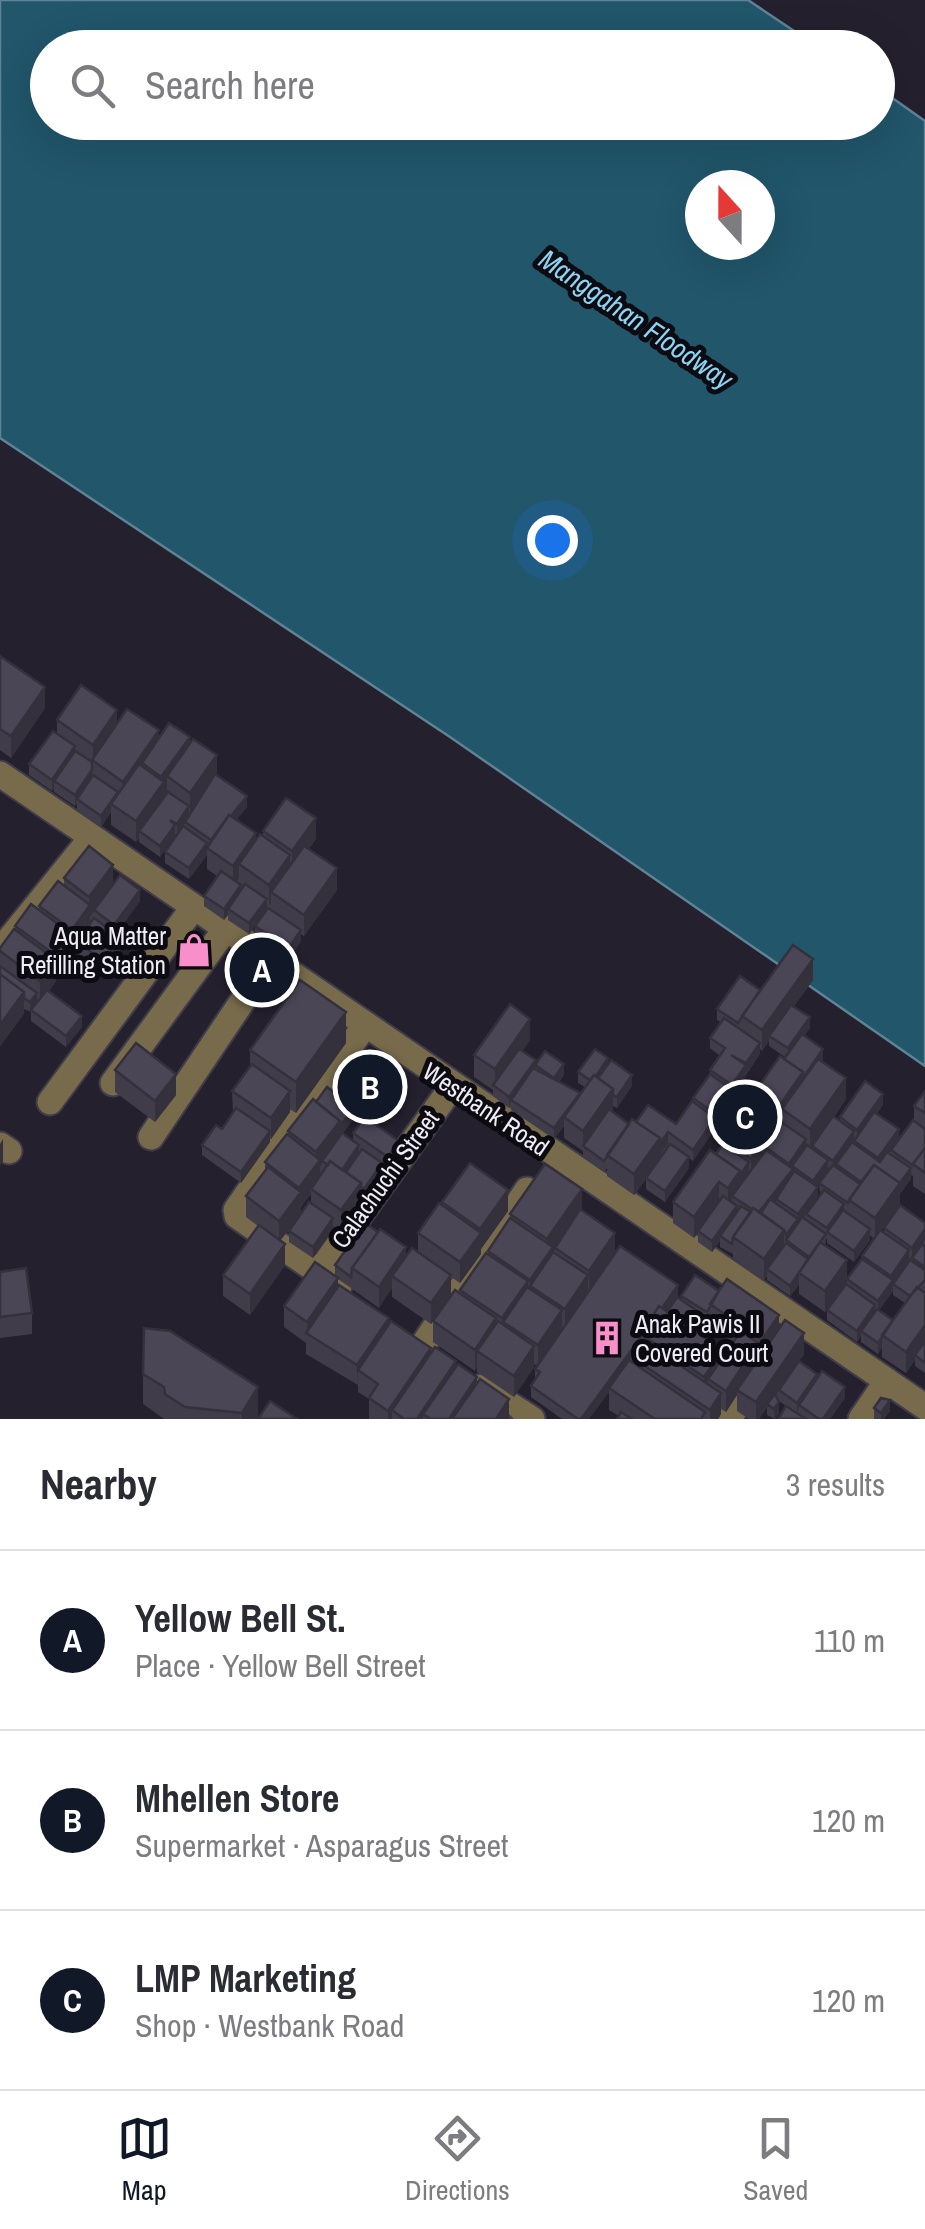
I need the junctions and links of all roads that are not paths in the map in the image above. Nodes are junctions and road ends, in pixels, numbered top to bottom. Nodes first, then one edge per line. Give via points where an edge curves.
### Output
1 (0, 774) edge
2 (92, 837) junction
3 (194, 908) junction
4 (226, 930) junction
5 (0, 950) edge
6 (270, 960) junction
7 (365, 1025) junction
8 (114, 1083) edge
9 (452, 1087) junction
10 (50, 1102) dead end
11 (151, 1138) dead end
12 (552, 1154) junction
13 (319, 1272) junction
14 (362, 1304) edge
15 (787, 1335) junction
16 (887, 1381) junction
17 (925, 1407) edge
18 (532, 1419) edge
19 (728, 1419) edge
20 (861, 1419) edge

1 - 2 street, Westbank Road
2 - 3 street, Westbank Road
2 - 5 street
3 - 4 street, Westbank Road
3 - 10 street
4 - 6 street, Westbank Road
4 - 8 street
6 - 7 street, Westbank Road
6 - 11 street
7 - 9 street, Westbank Road
7 - 13 street via 238,1203 237,1216
9 - 12 street, Westbank Road
9 - 13 street, Calachuchi Street
12 - 15 street, Westbank Road
12 - 18 street via 429,1352
13 - 14 street
15 - 16 street, Westbank Road
15 - 19 street
16 - 17 street, Westbank Road
16 - 20 street

